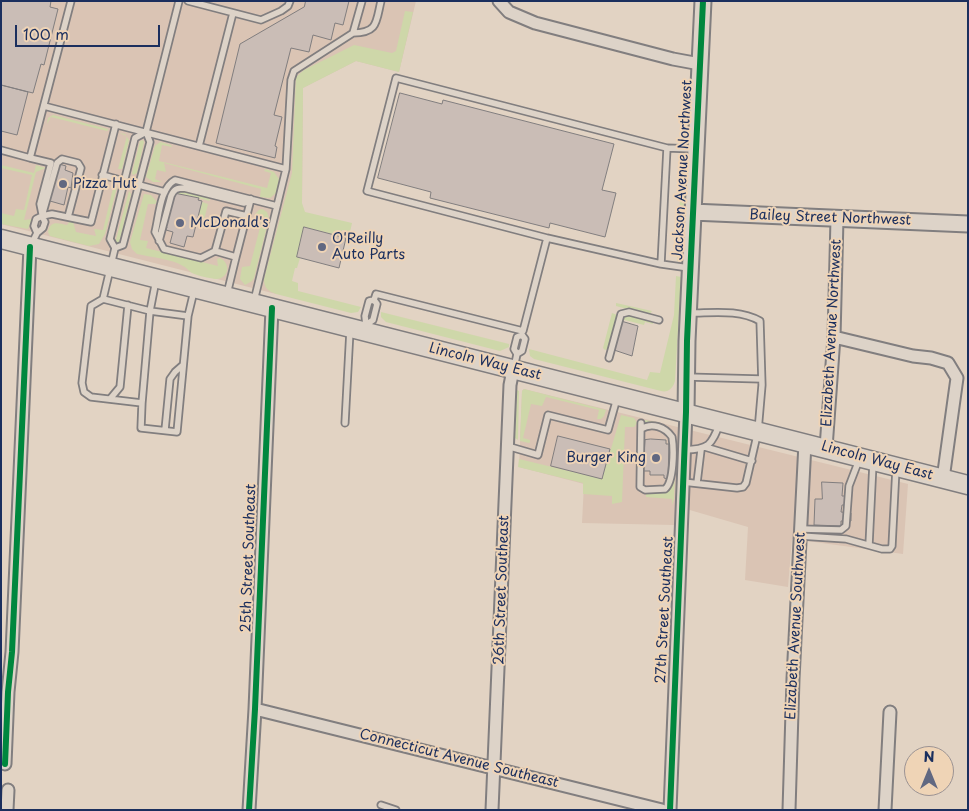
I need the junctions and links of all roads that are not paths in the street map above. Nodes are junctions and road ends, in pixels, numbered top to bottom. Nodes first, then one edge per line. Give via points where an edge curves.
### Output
1 (71, 1) edge
2 (179, 1) edge
3 (188, 1) edge
4 (290, 1) edge
5 (362, 1) edge
6 (381, 1) edge
7 (499, 1) edge
8 (703, 1) edge
9 (208, 4) edge
10 (233, 13) junction
11 (353, 33) junction
12 (700, 64) junction
13 (44, 106) junction
14 (116, 124) junction
15 (146, 132) junction
16 (199, 146) junction
17 (667, 148) junction
18 (1, 150) edge
19 (696, 150) junction
20 (30, 158) junction
21 (286, 169) junction
22 (102, 175) junction
23 (125, 181) junction
24 (139, 185) junction
25 (165, 192) junction
26 (252, 199) junction
27 (277, 206) junction
28 (692, 212) junction
29 (42, 216) junction
30 (247, 216) junction
31 (68, 217) junction
32 (837, 218) junction
33 (968, 224) edge
34 (547, 238) junction
35 (1, 239) edge
36 (34, 240) junction
37 (159, 241) junction
38 (115, 248) junction
39 (215, 251) junction
40 (236, 257) junction
41 (661, 264) junction
42 (110, 267) junction
43 (690, 269) junction
44 (156, 278) junction
45 (195, 289) junction
46 (226, 296) junction
47 (103, 299) junction
48 (253, 303) junction
49 (128, 305) junction
50 (272, 308) junction
51 (150, 310) junction
52 (688, 313) junction
53 (188, 316) junction
54 (659, 320) dead end
55 (360, 328) junction
56 (523, 333) junction
57 (834, 337) junction
58 (609, 358) dead end
59 (515, 362) junction
60 (183, 365) junction
61 (687, 377) junction
62 (761, 379) junction
63 (618, 395) junction
64 (110, 399) junction
65 (142, 403) junction
66 (686, 412) junction
67 (721, 421) junction
68 (345, 422) dead end
69 (641, 426) joint
70 (165, 430) junction
71 (758, 431) junction
72 (805, 443) junction
73 (507, 446) junction
74 (703, 448) junction
75 (826, 448) junction
76 (684, 450) junction
77 (867, 459) junction
78 (752, 461) junction
79 (896, 466) junction
80 (943, 479) junction
81 (683, 482) junction
82 (698, 482) junction
83 (968, 485) edge
84 (846, 526) junction
85 (800, 532) junction
86 (846, 539) junction
87 (869, 545) junction
88 (256, 709) junction
89 (890, 712) dead end
90 (5, 764) dead end
91 (495, 768) junction
92 (8, 790) dead end
93 (381, 805) dead end
94 (7, 810) edge
95 (248, 810) edge
96 (396, 810) edge
97 (492, 810) edge
98 (662, 810) edge
99 (670, 810) edge
100 (789, 810) edge
101 (886, 810) edge

1 - 13 lane
2 - 15 lane
3 - 9 lane
4 - 10 lane via 281,11 261,20
5 - 11 lane
6 - 11 lane via 376,22 370,30
7 - 12 street via 515,15 536,23
8 - 12 street, Jackson Avenue Northwest
9 - 10 lane
10 - 16 lane
11 - 21 lane via 294,71
12 - 19 street, Jackson Avenue Northwest
13 - 14 lane
13 - 20 lane
14 - 15 lane
14 - 22 lane
15 - 16 lane
15 - 23 lane via 135,138
15 - 24 lane via 150,142
16 - 21 lane
17 - 19 lane
17 - 34 lane via 396,78 367,191
17 - 41 lane
18 - 20 lane
19 - 28 street, Jackson Avenue Northwest
20 - 29 lane via 51,163 40,204
21 - 27 lane
22 - 23 lane
22 - 31 lane via 90,222
23 - 24 lane
23 - 38 lane via 110,240
24 - 25 lane
24 - 38 lane via 123,245
25 - 26 lane via 169,183 175,180
25 - 37 lane via 155,232
26 - 27 lane
26 - 30 lane
26 - 37 lane via 244,203 178,188 171,196
27 - 48 lane
28 - 32 street, Bailey Street Northwest
28 - 43 street, Jackson Avenue Northwest
29 - 31 lane
29 - 31 lane via 57,163 62,159 78,163 81,168
29 - 36 lane via 43,228
30 - 39 lane via 226,211
30 - 40 lane
32 - 33 street, Bailey Street Northwest
32 - 57 street, Elizabeth Avenue Northwest
34 - 41 lane
34 - 56 lane
35 - 36 main road, Lincoln Way East
36 - 42 main road, Lincoln Way East
36 - 90 street
37 - 39 lane via 164,249 201,258
38 - 42 lane
39 - 40 lane
40 - 46 lane
41 - 43 lane
42 - 44 main road, Lincoln Way East
42 - 47 lane
43 - 52 street, Jackson Avenue Northwest
44 - 45 main road, Lincoln Way East
44 - 51 lane
45 - 46 main road, Lincoln Way East
45 - 53 lane
46 - 48 main road, Lincoln Way East
47 - 49 lane
47 - 64 lane via 90,306 82,383 84,392 91,397
48 - 50 main road, Lincoln Way East
49 - 51 lane
49 - 64 lane via 120,387
50 - 55 main road, Lincoln Way East
50 - 88 street, 25th Street Southeast
51 - 53 lane
51 - 65 lane
52 - 61 street, Jackson Avenue Northwest
52 - 62 lane via 725,312 749,315 760,321
53 - 60 lane
54 - 58 lane via 629,312 621,314
55 - 56 lane via 369,301 374,300 376,294
55 - 59 main road, Lincoln Way East
55 - 68 lane
56 - 59 lane via 526,339
57 - 75 street, Elizabeth Avenue Northwest
57 - 80 street via 948,363 957,378
59 - 63 main road, Lincoln Way East
59 - 73 street, 26th Street Southeast via 510,385
60 - 70 lane via 170,379
60 - 70 lane via 177,432
61 - 62 lane
61 - 66 street, Jackson Avenue Northwest
62 - 71 lane
63 - 66 main road, Lincoln Way East
63 - 73 lane via 608,430 548,415 538,455
64 - 65 lane
65 - 70 lane via 141,428
66 - 67 main road, Lincoln Way East
66 - 76 street, 27th Street Southeast
67 - 71 main road, Lincoln Way East
67 - 74 lane via 714,438
69 - 69 lane via 640,487 645,490 665,489 672,477 672,438 664,429
71 - 72 main road, Lincoln Way East
71 - 78 lane
72 - 75 main road, Lincoln Way East
72 - 85 street, Elizabeth Avenue Southwest
73 - 91 street, 26th Street Southeast
74 - 76 lane
74 - 78 lane
74 - 82 lane
75 - 77 main road, Lincoln Way East
76 - 81 street, 27th Street Southeast
77 - 79 main road, Lincoln Way East
77 - 84 lane via 849,486
77 - 87 lane
78 - 82 lane via 743,487
79 - 80 main road, Lincoln Way East
79 - 87 lane via 892,546 882,549
80 - 83 main road, Lincoln Way East
81 - 82 lane
81 - 99 street, 27th Street Southeast
84 - 85 lane via 841,530
84 - 86 lane
85 - 86 lane
85 - 100 street, Elizabeth Avenue Southwest
86 - 87 lane
88 - 91 street, Connecticut Avenue Southeast
88 - 95 street, 25th Street Southeast
89 - 101 street
91 - 97 street, 26th Street Southeast
91 - 98 street, Connecticut Avenue Southeast
92 - 94 street
93 - 96 lane

